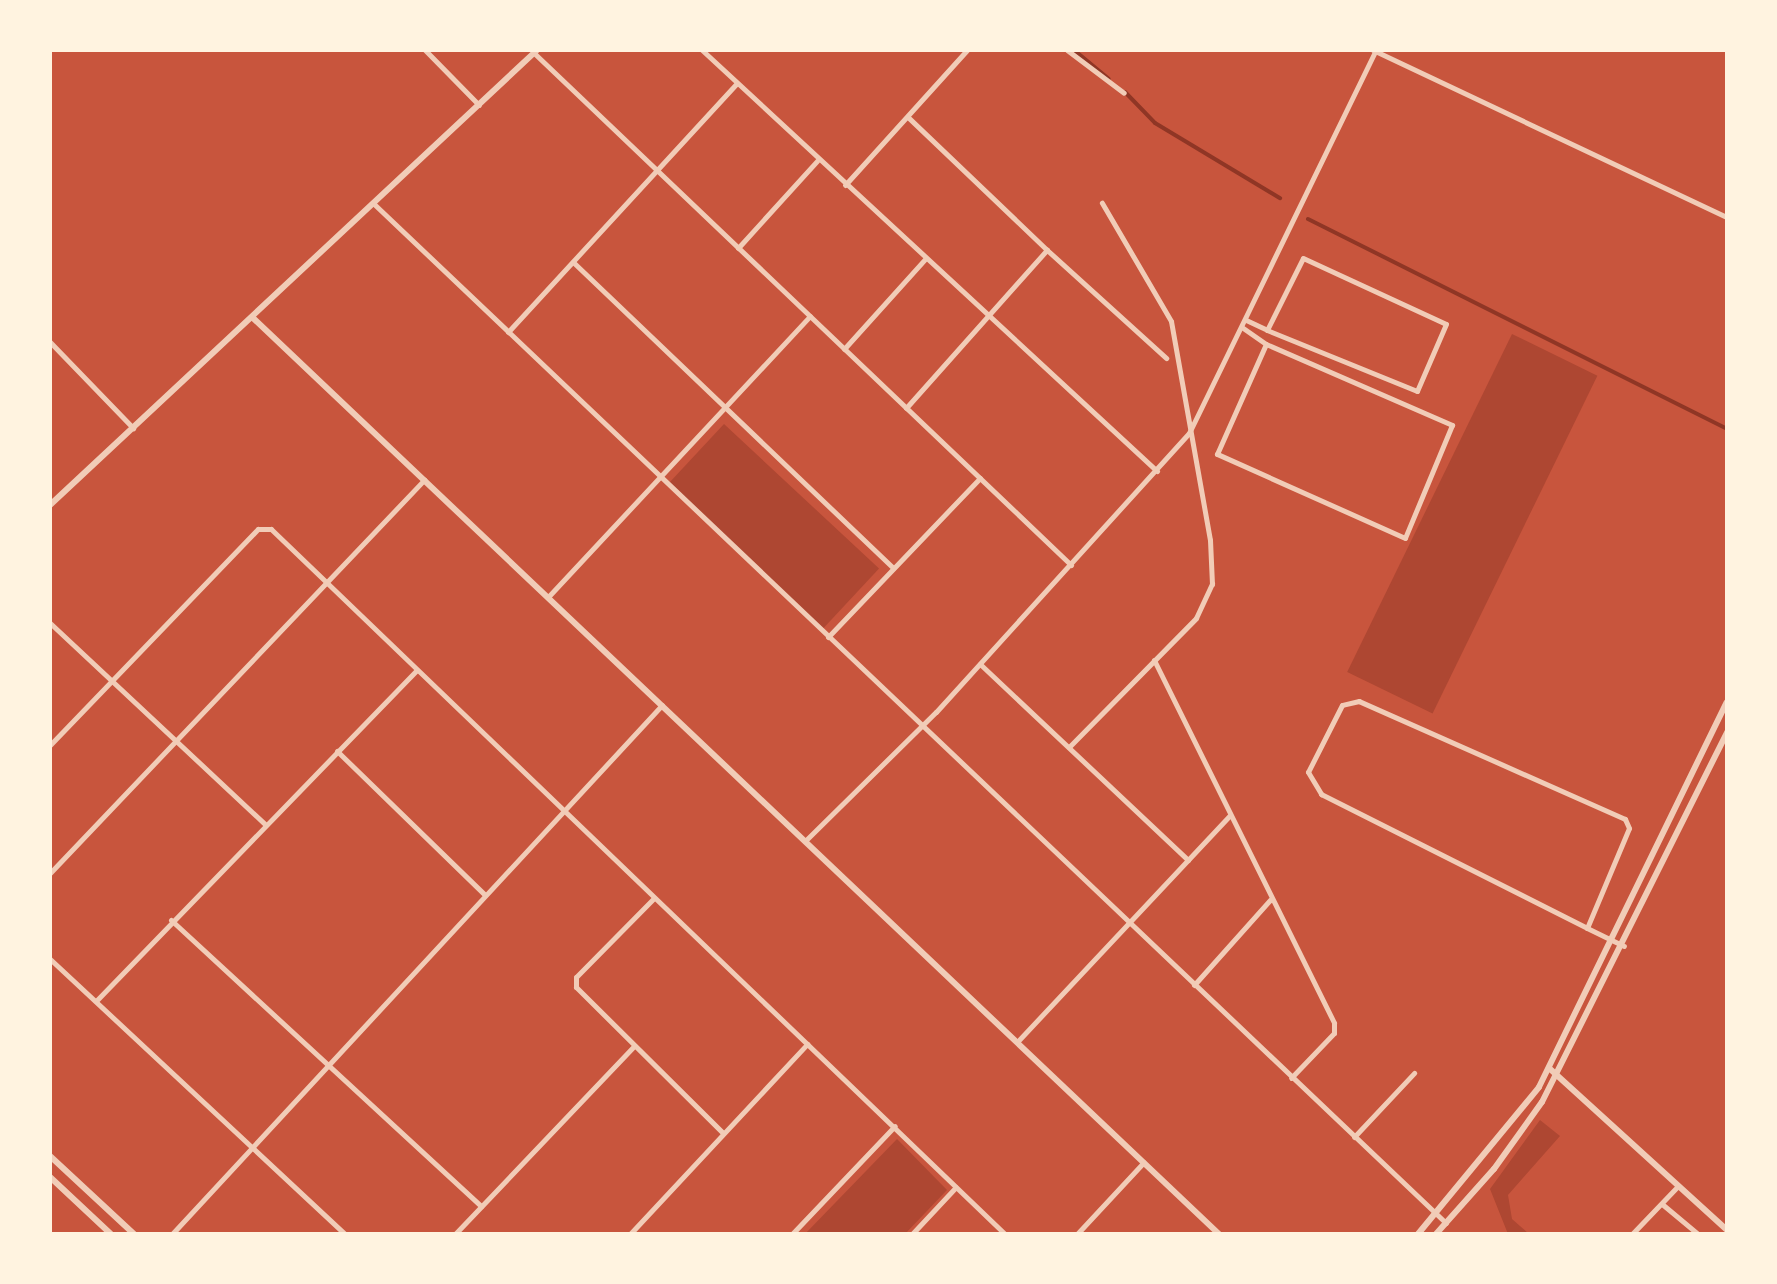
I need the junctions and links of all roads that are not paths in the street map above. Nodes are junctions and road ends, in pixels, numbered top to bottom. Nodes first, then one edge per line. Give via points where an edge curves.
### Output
1 (425, 50) edge
2 (702, 50) edge
3 (967, 50) edge
4 (1067, 50) edge
5 (1374, 50) edge
6 (536, 52) edge
7 (736, 84) junction
8 (1124, 93) dead end
9 (479, 105) junction
10 (908, 117) junction
11 (817, 161) junction
12 (659, 172) junction
13 (845, 185) junction
14 (1102, 203) dead end
15 (374, 204) junction
16 (1727, 217) edge
17 (738, 248) junction
18 (1047, 250) junction
19 (926, 258) junction
20 (573, 262) junction
21 (810, 316) junction
22 (988, 316) junction
23 (253, 318) junction
24 (1246, 320) junction
25 (1243, 328) junction
26 (1267, 330) junction
27 (508, 332) junction
28 (50, 342) edge
29 (1266, 344) junction
30 (844, 349) junction
31 (1166, 358) dead end
32 (725, 407) junction
33 (906, 408) junction
34 (133, 428) junction
35 (1189, 433) junction
36 (1157, 471) junction
37 (660, 477) junction
38 (980, 478) junction
39 (424, 480) junction
40 (50, 505) edge
41 (1071, 565) junction
42 (893, 568) junction
43 (326, 583) junction
44 (548, 597) junction
45 (50, 623) edge
46 (828, 637) junction
47 (1154, 660) junction
48 (980, 664) junction
49 (417, 670) junction
50 (113, 681) junction
51 (1727, 702) edge
52 (662, 705) junction
53 (922, 726) junction
54 (1727, 732) edge
55 (176, 741) junction
56 (50, 745) edge
57 (1069, 747) junction
58 (337, 751) junction
59 (1691, 778) junction
60 (1702, 783) junction
61 (564, 811) junction
62 (1229, 816) junction
63 (265, 824) junction
64 (805, 841) junction
65 (1188, 860) junction
66 (50, 873) edge
67 (485, 895) junction
68 (654, 898) junction
69 (1270, 900) junction
70 (171, 920) junction
71 (1130, 923) junction
72 (1587, 928) junction
73 (1611, 940) junction
74 (1624, 946) junction
75 (50, 959) edge
76 (1194, 985) junction
77 (96, 1001) junction
78 (1017, 1042) junction
79 (807, 1044) junction
80 (634, 1046) junction
81 (328, 1065) junction
82 (1549, 1068) junction
83 (1414, 1073) dead end
84 (1557, 1074) junction
85 (1291, 1078) junction
86 (895, 1126) junction
87 (723, 1133) junction
88 (1354, 1137) junction
89 (252, 1148) junction
90 (50, 1156) edge
91 (1144, 1162) junction
92 (50, 1177) edge
93 (956, 1187) junction
94 (1677, 1187) junction
95 (1662, 1204) junction
96 (481, 1206) junction
97 (1435, 1214) junction
98 (1446, 1223) junction
99 (1727, 1230) edge
100 (111, 1234) edge
101 (134, 1234) edge
102 (172, 1234) edge
103 (345, 1234) edge
104 (455, 1234) edge
105 (630, 1234) edge
106 (792, 1234) edge
107 (912, 1234) edge
108 (1005, 1234) edge
109 (1077, 1234) edge
110 (1219, 1234) edge
111 (1418, 1234) edge
112 (1436, 1234) edge
113 (1632, 1234) edge
114 (1698, 1234) edge

1 - 9 street
2 - 7 street
3 - 10 street
4 - 8 street
5 - 16 street
5 - 24 street
6 - 9 street
6 - 12 street
7 - 11 street
7 - 12 street
9 - 15 street
10 - 13 street
10 - 18 street
11 - 13 street
11 - 17 street
12 - 17 street
12 - 20 street
13 - 19 street
14 - 35 street via 1171,321
15 - 23 street
15 - 27 street
17 - 21 street
18 - 22 street
18 - 31 street
19 - 22 street
19 - 30 street
20 - 27 street
20 - 32 street
21 - 30 street
21 - 32 street
22 - 33 street
22 - 36 street
23 - 34 street
23 - 39 street
24 - 25 street
24 - 26 street
25 - 29 street
25 - 35 street
26 - 26 street via 1303,258 1446,324 1417,391
27 - 37 street
28 - 34 street
29 - 29 street via 1452,425 1405,538 1217,454
30 - 33 street
32 - 37 street
32 - 42 street
33 - 38 street
34 - 40 street
35 - 36 street
35 - 47 street via 1210,540 1212,584 1196,618
36 - 41 street
37 - 44 street
37 - 46 street
38 - 41 street
38 - 42 street
39 - 43 street
39 - 44 street
41 - 48 street
42 - 46 street
43 - 49 street
43 - 50 street via 271,529 258,529
43 - 55 street
44 - 52 street
45 - 50 street
46 - 53 street
47 - 57 street
47 - 62 street
48 - 53 street
48 - 57 street
49 - 58 street
49 - 61 street
50 - 55 street
50 - 56 street
51 - 59 street
52 - 61 street
52 - 64 street
53 - 64 street
53 - 71 street
54 - 60 street
55 - 63 street
55 - 66 street
57 - 65 street
58 - 63 street
58 - 67 street
59 - 60 street
59 - 73 street
60 - 74 street
61 - 67 street
61 - 68 street
62 - 65 street
62 - 69 street
63 - 70 street
64 - 78 street
65 - 71 street
67 - 81 street
68 - 79 street
68 - 80 street via 575,982 577,992
69 - 76 street
69 - 85 street via 1335,1027
70 - 77 street
70 - 81 street
71 - 76 street
71 - 78 street
72 - 72 street via 1321,794 1308,772 1342,705 1359,701 1625,819 1629,828
72 - 73 street
73 - 74 street
73 - 82 street
74 - 84 street
75 - 77 street
76 - 85 street
77 - 89 street
78 - 91 street
79 - 86 street
79 - 87 street
80 - 87 street
80 - 96 street
81 - 89 street
81 - 96 street
82 - 84 street
82 - 97 street
83 - 88 street
84 - 94 street
84 - 98 street via 1494,1169
85 - 88 street
86 - 93 street
86 - 106 street
87 - 105 street
88 - 97 street
89 - 102 street
89 - 103 street
90 - 101 street
91 - 109 street
91 - 110 street
92 - 100 street
93 - 107 street
93 - 108 street
94 - 95 street
94 - 99 street
95 - 113 street
95 - 114 street
96 - 104 street
97 - 98 street
97 - 111 street
98 - 112 street

